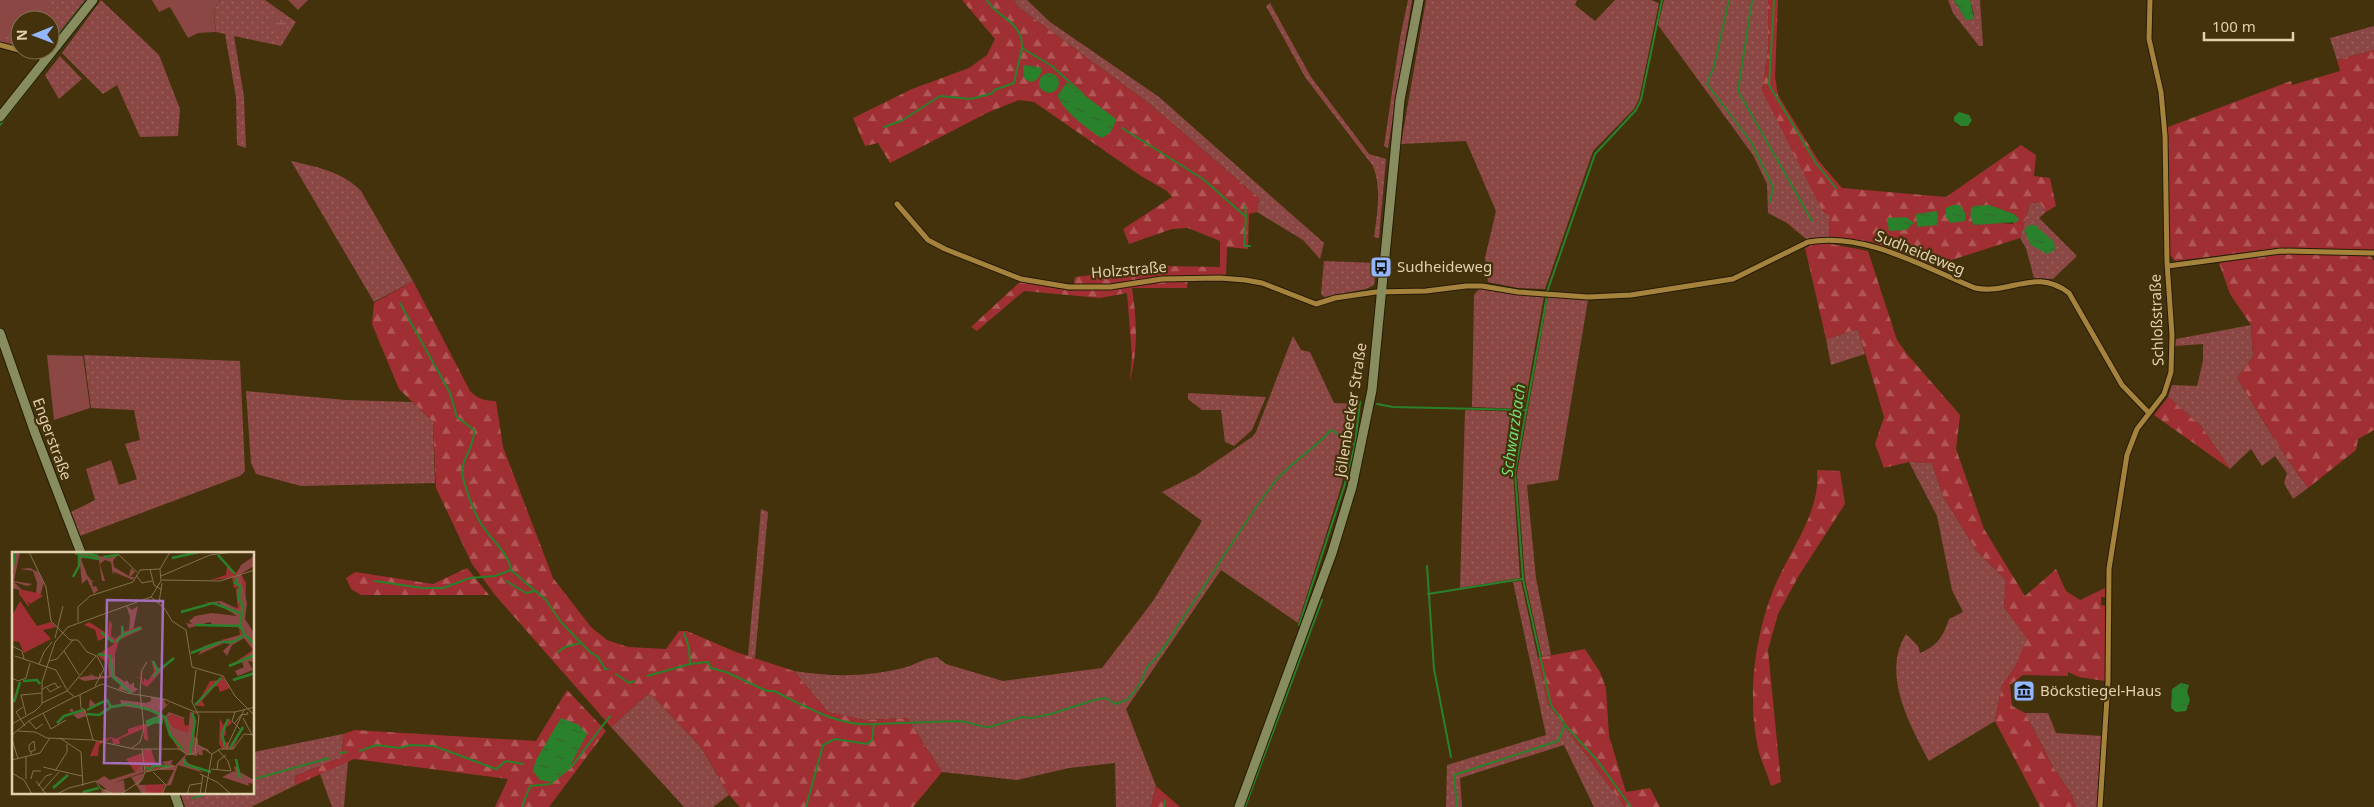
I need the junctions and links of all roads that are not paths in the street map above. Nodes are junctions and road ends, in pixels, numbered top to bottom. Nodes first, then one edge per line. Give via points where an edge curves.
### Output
1 (93, 0) edge
2 (1419, 0) edge
3 (2150, 0) edge
4 (60, 41) edge
5 (45, 60) edge
6 (0, 117) edge
7 (897, 204) dead end
8 (2374, 253) edge
9 (2168, 266) junction
10 (1382, 292) junction
11 (0, 333) edge
12 (2150, 413) junction
13 (81, 552) edge
14 (174, 794) edge
15 (179, 807) edge
16 (1239, 807) edge
17 (2100, 807) edge

1 - 4 street
2 - 10 street, Jöllenbecker Straße via 1400,100
3 - 9 street, Schloßstraße via 2149,39 2161,92 2165,130
5 - 6 street
7 - 10 street, Holzstraße via 920,233 938,246 1021,279 1045,284 1110,287 1162,279 1220,278 1262,283 1316,304 1335,298
8 - 9 street via 2281,251
9 - 12 street, Schloßstraße via 2171,372 2164,394
10 - 12 street, Sudheideweg via 1482,286 1545,294 1612,297 1733,279 1808,242 1859,243 1975,288 1995,289 2033,280 2047,281 2063,288 2069,293 2122,385
10 - 16 street, Jöllenbecker Straße via 1372,390 1352,487 1332,553
11 - 13 street, Engerstraße
12 - 17 street, Schloßstraße via 2137,429 2129,448 2110,556 2108,685
14 - 15 street

